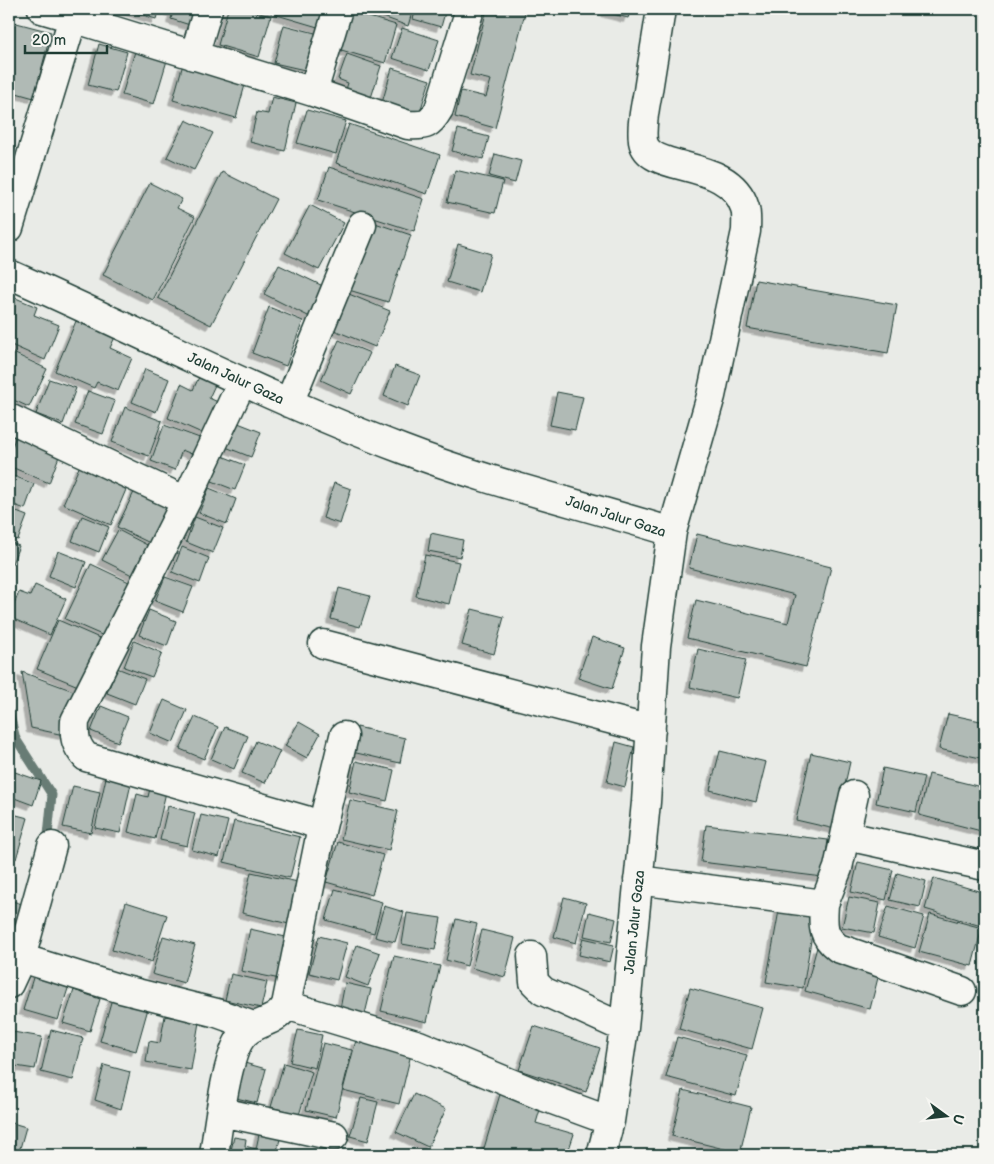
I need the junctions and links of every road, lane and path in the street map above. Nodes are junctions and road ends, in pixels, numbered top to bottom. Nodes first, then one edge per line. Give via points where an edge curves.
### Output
1 (42, 9) edge
2 (208, 9) edge
3 (338, 9) edge
4 (470, 9) edge
5 (661, 9) edge
6 (75, 13) edge
7 (194, 56) junction
8 (313, 92) junction
9 (362, 225) dead end
10 (9, 228) edge
11 (9, 274) edge
12 (242, 382) junction
13 (289, 403) junction
14 (9, 418) edge
15 (186, 501) junction
16 (672, 532) junction
17 (323, 644) dead end
18 (651, 730) junction
19 (344, 736) dead end
20 (854, 795) dead end
21 (322, 827) junction
22 (847, 836) junction
23 (52, 846) dead end
24 (985, 866) edge
25 (638, 880) junction
26 (824, 904) junction
27 (532, 956) dead end
28 (21, 958) junction
29 (9, 984) edge
30 (962, 991) dead end
31 (286, 1005) junction
32 (253, 1026) junction
33 (624, 1028) junction
34 (221, 1112) junction
35 (610, 1121) junction
36 (334, 1136) dead end
37 (214, 1155) edge
38 (601, 1155) edge

1 - 6 street
2 - 7 street
3 - 8 street
4 - 8 street via 432,121 421,126 408,125
5 - 16 street via 643,121 647,150 659,159 715,174 730,184 745,209 746,231 711,396
6 - 7 street
6 - 10 street
7 - 8 street
9 - 13 street
11 - 12 street, Jalan Jalur Gaza via 121,323
12 - 13 street, Jalan Jalur Gaza
12 - 15 street
13 - 16 street, Jalan Jalur Gaza via 454,468
14 - 15 street
15 - 21 street via 75,721 74,738 78,748 86,757
16 - 18 street, Jalan Jalur Gaza via 656,646
17 - 18 street
18 - 25 street, Jalan Jalur Gaza
19 - 21 street
20 - 22 street
21 - 31 street
22 - 24 street
22 - 26 street
23 - 28 street
25 - 26 street
25 - 33 street, Jalan Jalur Gaza
26 - 30 street via 827,940 838,948
27 - 33 street via 534,982 543,991
28 - 29 street
28 - 32 street via 122,989 217,1012
31 - 32 street via 275,1019
31 - 35 street via 419,1045
32 - 34 street via 240,1038 234,1054
33 - 35 street, Jalan Jalur Gaza
34 - 36 street
34 - 37 street
35 - 38 street, Jalan Jalur Gaza

